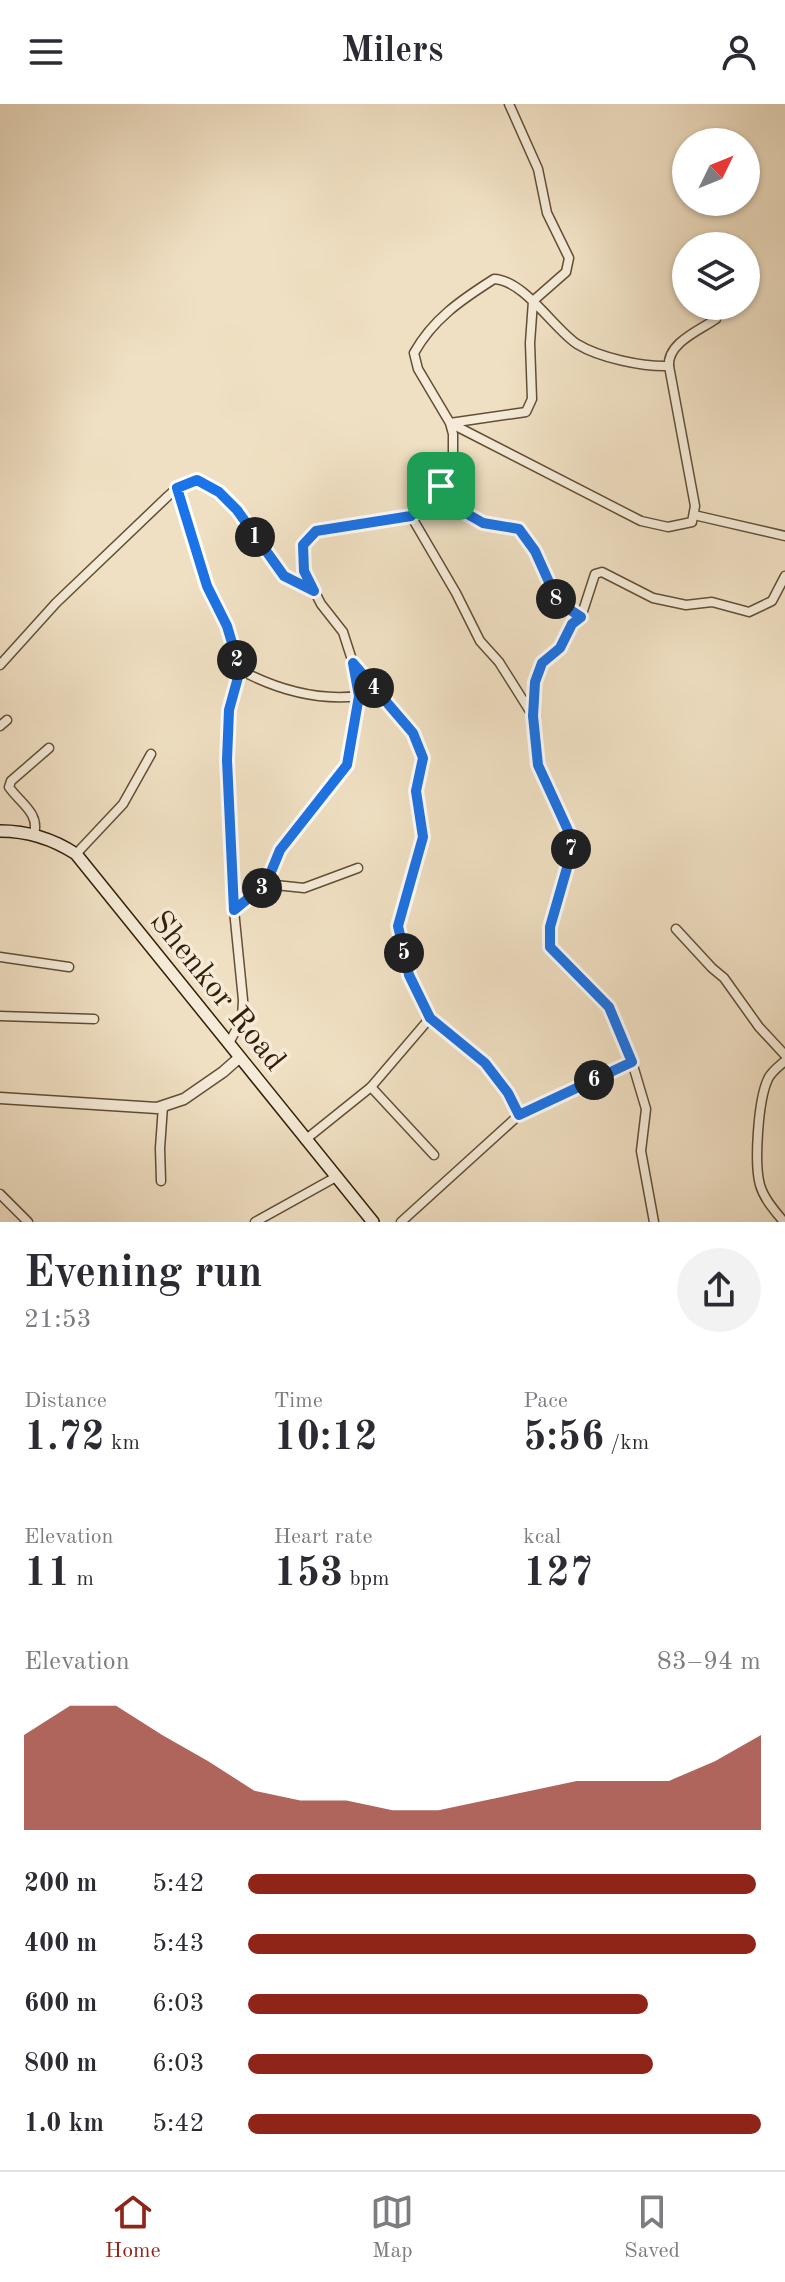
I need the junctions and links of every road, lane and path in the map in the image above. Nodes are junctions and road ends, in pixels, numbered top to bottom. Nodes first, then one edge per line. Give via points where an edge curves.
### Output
1 (509, 104) edge
2 (533, 301) junction
3 (715, 320) edge
4 (669, 366) junction
5 (450, 423) junction
6 (441, 486) junction
7 (177, 488) junction
8 (694, 515) junction
9 (411, 516) junction
10 (785, 536) edge
11 (785, 576) edge
12 (314, 591) junction
13 (581, 617) junction
14 (353, 663) junction
15 (0, 665) edge
16 (240, 670) junction
17 (359, 696) junction
18 (533, 716) junction
19 (49, 748) dead end
20 (151, 754) dead end
21 (0, 831) edge
22 (34, 834) junction
23 (76, 854) junction
24 (358, 868) dead end
25 (266, 884) junction
26 (234, 910) junction
27 (676, 929) dead end
28 (0, 957) edge
29 (69, 967) dead end
30 (0, 1016) edge
31 (430, 1018) junction
32 (94, 1019) dead end
33 (229, 1043) junction
34 (240, 1057) junction
35 (785, 1058) edge
36 (632, 1062) junction
37 (371, 1087) junction
38 (0, 1098) edge
39 (163, 1106) junction
40 (519, 1115) junction
41 (305, 1140) junction
42 (434, 1155) dead end
43 (336, 1177) junction
44 (161, 1181) dead end
45 (0, 1194) edge
46 (371, 1221) edge
47 (28, 1222) edge
48 (255, 1222) edge
49 (401, 1222) edge
50 (654, 1222) edge
51 (784, 1222) edge

1 - 2 street via 538,169 547,213 569,258 566,272
2 - 4 street via 577,344 633,365
2 - 5 street via 532,399 526,412
2 - 5 street via 494,279 456,303 426,332 414,353 418,369
3 - 4 street via 673,350
4 - 8 street
5 - 6 street via 453,478
5 - 8 street via 641,521 668,527 692,522
6 - 9 street
6 - 13 street via 464,512 483,523 519,529 558,602
7 - 12 street via 197,480 219,492 284,576
7 - 15 street via 56,603
7 - 16 street
8 - 10 street
9 - 12 street via 316,531 303,545 304,571
9 - 18 street via 480,641
11 - 13 street via 772,601 749,612 712,602 686,605 653,598 602,572 589,586
12 - 14 street via 343,632
13 - 18 street via 560,648 542,663
14 - 17 street
14 - 31 street via 413,733 423,758 416,791 423,837 398,926 409,975
16 - 17 street via 265,683 320,697
16 - 26 street via 229,710 227,760
17 - 25 street via 347,765 280,850
18 - 36 street via 538,765 572,839 550,947 609,1007
19 - 22 street via 9,787 34,816
20 - 23 street via 123,804
21 - 22 main road, Shenkor Road
22 - 23 main road, Shenkor Road
23 - 33 main road, Shenkor Road
24 - 25 street via 304,888
25 - 26 street
26 - 33 street via 243,1000 242,1019
27 - 35 street via 724,978
28 - 29 street
30 - 32 street
31 - 37 street
31 - 40 street via 485,1063
33 - 34 main road, Shenkor Road
34 - 39 street via 184,1099
34 - 41 main road, Shenkor Road
35 - 51 street via 769,1076 758,1142 760,1184
36 - 40 street
36 - 50 street via 646,1109 641,1151
37 - 41 street
37 - 42 street
38 - 39 street
39 - 44 street
40 - 49 street
41 - 43 main road, Shenkor Road
43 - 46 main road, Shenkor Road
43 - 48 street
45 - 47 street

